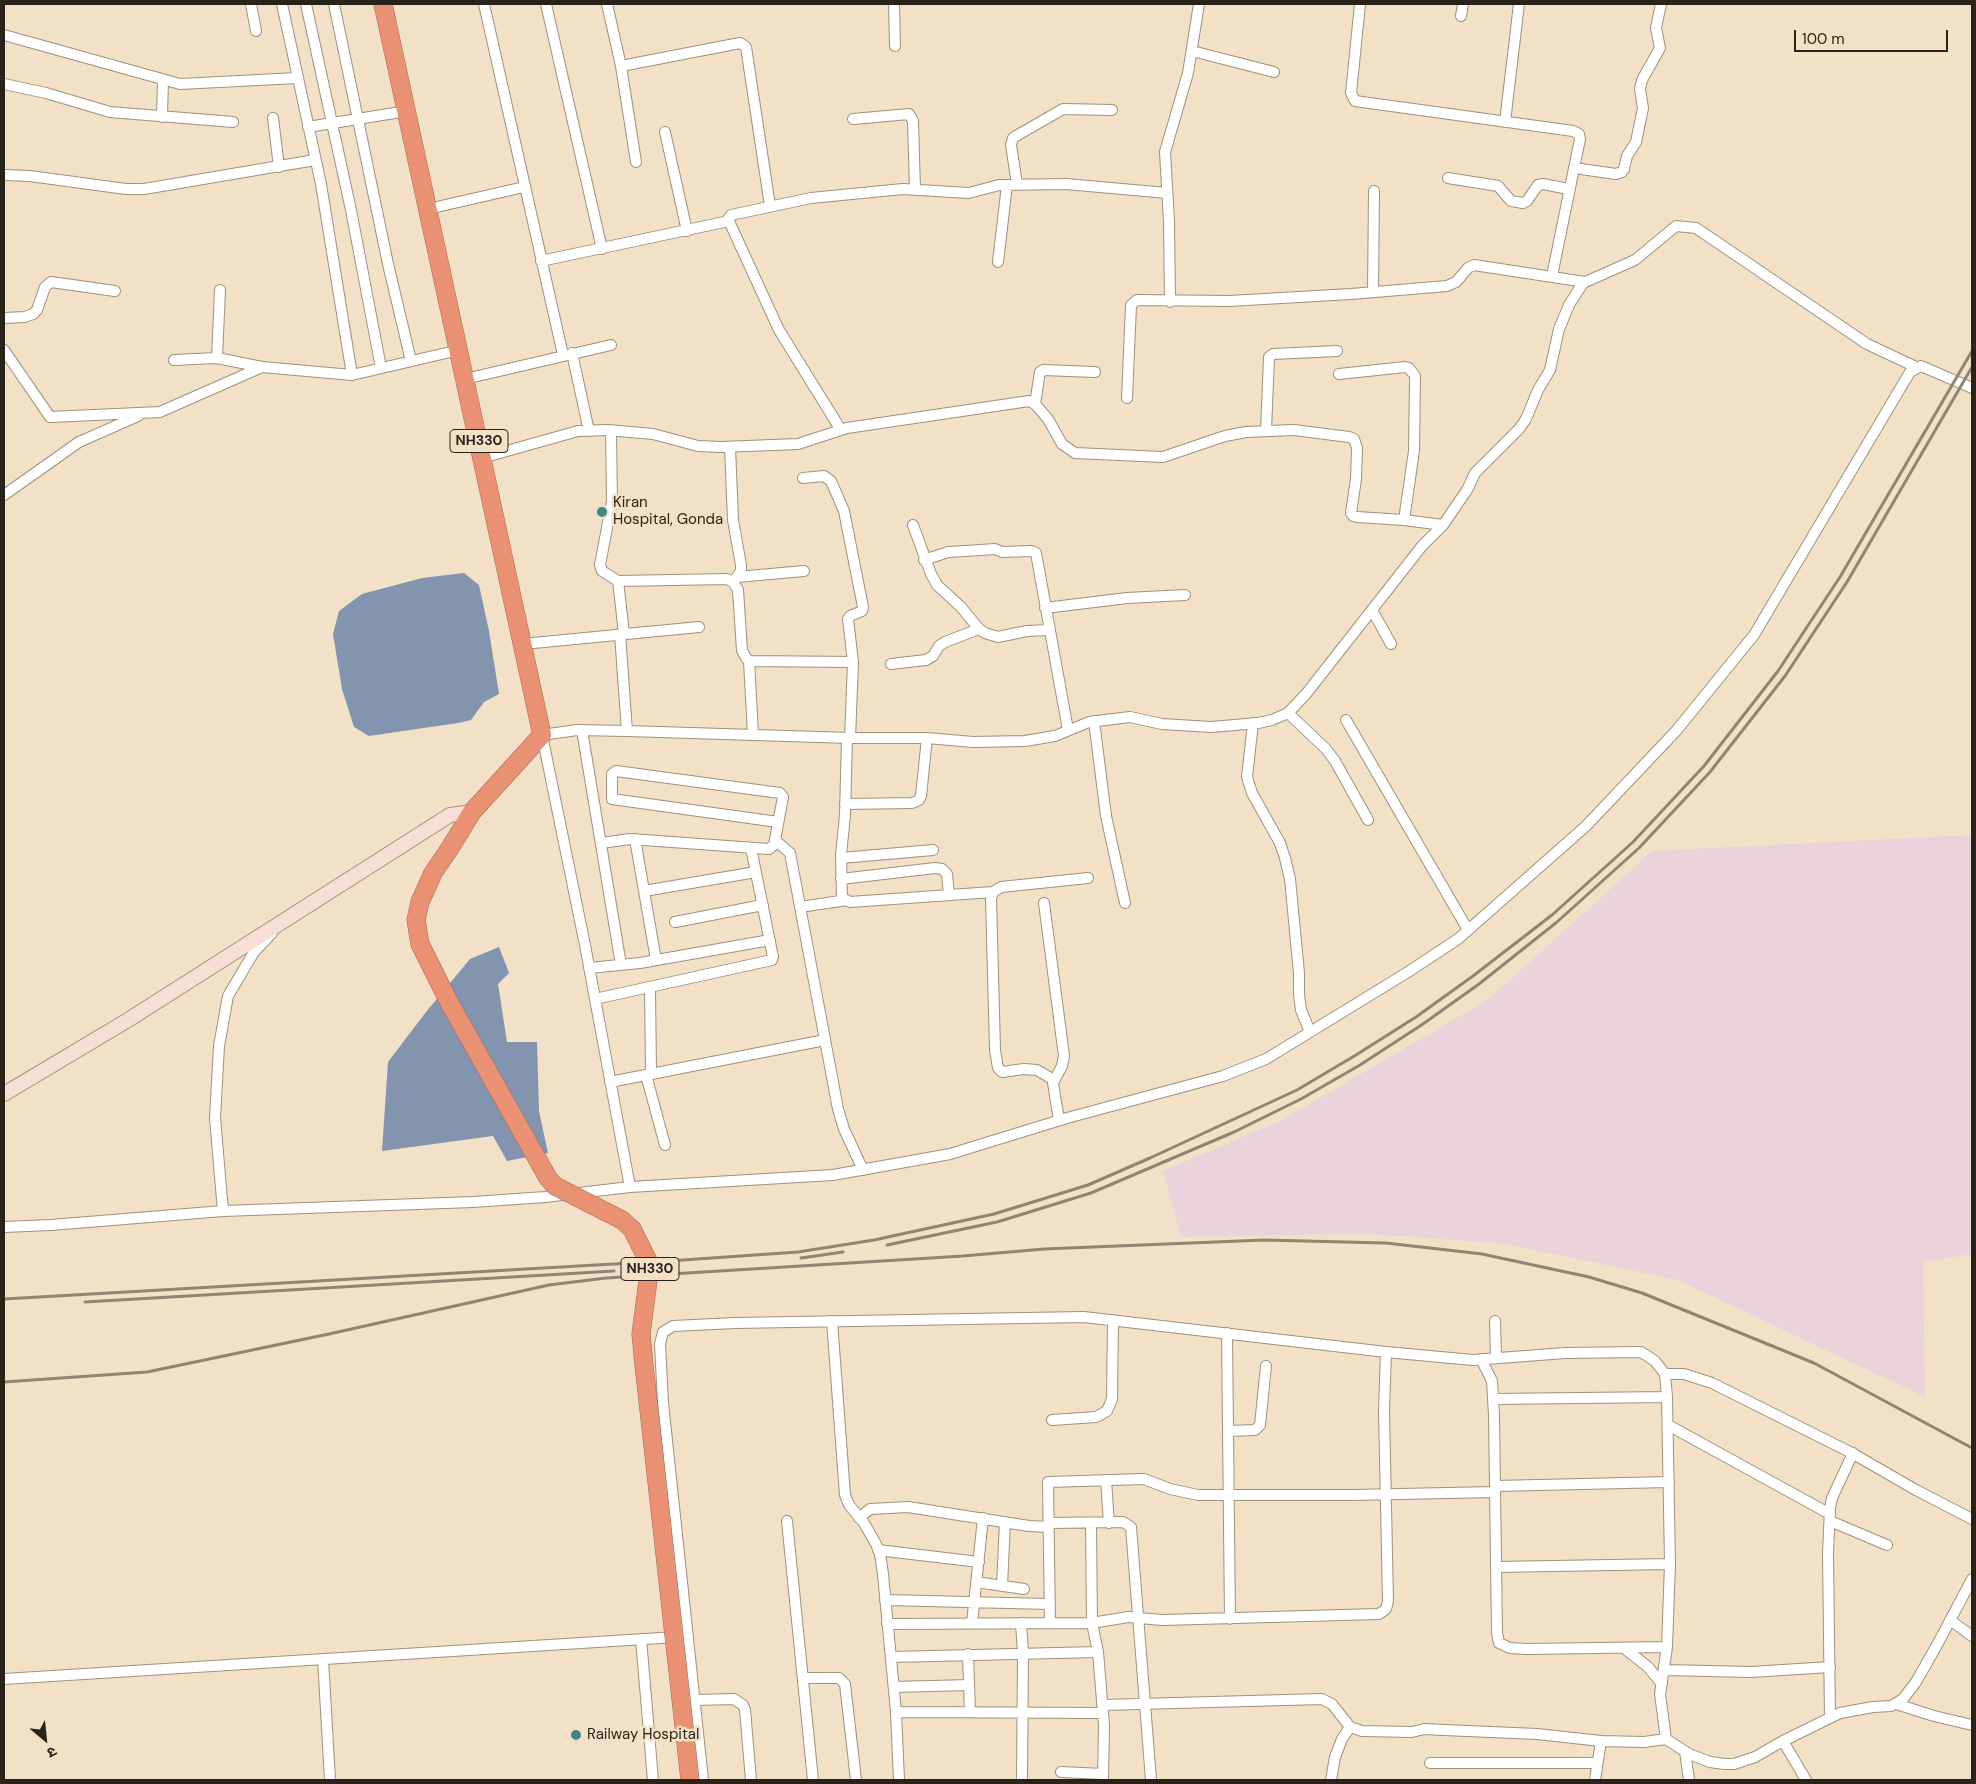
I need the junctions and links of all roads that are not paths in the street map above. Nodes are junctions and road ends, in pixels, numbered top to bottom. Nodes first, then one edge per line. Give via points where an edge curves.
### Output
1 (251, 4) edge
2 (282, 4) edge
3 (306, 4) edge
4 (334, 4) edge
5 (383, 4) edge
6 (484, 4) edge
7 (546, 4) edge
8 (606, 4) edge
9 (894, 4) edge
10 (1199, 4) edge
11 (1360, 4) edge
12 (1464, 4) edge
13 (1519, 4) edge
14 (1661, 4) edge
15 (1461, 16) dead end
16 (256, 31) dead end
17 (4, 35) edge
18 (895, 46) dead end
19 (1192, 50) junction
20 (621, 66) junction
21 (1274, 72) dead end
22 (297, 78) junction
23 (163, 80) junction
24 (4, 84) edge
25 (1112, 110) dead end
26 (407, 111) junction
27 (162, 117) junction
28 (273, 118) dead end
29 (359, 119) junction
30 (853, 119) dead end
31 (232, 122) dead end
32 (1505, 122) junction
33 (332, 123) junction
34 (308, 127) junction
35 (665, 132) dead end
36 (315, 160) junction
37 (636, 162) dead end
38 (279, 167) junction
39 (1574, 168) junction
40 (4, 175) edge
41 (1448, 178) dead end
42 (1012, 184) junction
43 (524, 187) junction
44 (1569, 189) junction
45 (914, 190) junction
46 (1374, 191) dead end
47 (1167, 193) junction
48 (770, 206) junction
49 (428, 209) junction
50 (730, 221) junction
51 (688, 231) junction
52 (602, 249) junction
53 (541, 261) junction
54 (998, 262) dead end
55 (1552, 276) junction
56 (1585, 282) junction
57 (220, 290) dead end
58 (115, 292) dead end
59 (1373, 292) junction
60 (1170, 302) junction
61 (4, 318) edge
62 (611, 345) dead end
63 (4, 350) edge
64 (459, 350) junction
65 (1337, 351) dead end
66 (568, 354) junction
67 (217, 358) junction
68 (174, 360) dead end
69 (411, 361) junction
70 (262, 367) junction
71 (1916, 367) junction
72 (380, 368) junction
73 (1095, 372) dead end
74 (352, 374) junction
75 (1339, 374) dead end
76 (465, 379) junction
77 (1972, 388) edge
78 (1127, 398) dead end
79 (1035, 404) junction
80 (143, 413) junction
81 (611, 430) junction
82 (841, 430) junction
83 (588, 431) junction
84 (1266, 431) junction
85 (730, 447) junction
86 (482, 458) junction
87 (803, 478) dead end
88 (4, 495) edge
89 (1404, 520) junction
90 (1443, 525) junction
91 (913, 526) dead end
92 (924, 560) junction
93 (804, 571) dead end
94 (735, 579) junction
95 (618, 581) junction
96 (1185, 595) dead end
97 (1045, 608) junction
98 (1372, 610) junction
99 (699, 627) dead end
100 (979, 629) junction
101 (1049, 630) junction
102 (622, 633) junction
103 (522, 644) junction
104 (1391, 644) dead end
105 (749, 661) junction
106 (853, 662) junction
107 (891, 664) dead end
108 (1288, 713) junction
109 (1346, 720) dead end
110 (1094, 722) junction
111 (1253, 723) junction
112 (582, 730) junction
113 (627, 730) junction
114 (1068, 730) junction
115 (753, 734) junction
116 (542, 735) junction
117 (849, 738) junction
118 (926, 738) junction
119 (845, 804) junction
120 (472, 812) junction
121 (1368, 820) dead end
122 (778, 822) junction
123 (634, 839) junction
124 (775, 840) junction
125 (601, 843) junction
126 (751, 848) junction
127 (933, 850) dead end
128 (841, 858) junction
129 (756, 872) junction
130 (1088, 878) dead end
131 (841, 879) junction
132 (644, 892) junction
133 (993, 892) junction
134 (949, 895) junction
135 (847, 900) junction
136 (1044, 903) dead end
137 (1125, 903) dead end
138 (763, 905) junction
139 (800, 907) junction
140 (282, 921) junction
141 (675, 922) dead end
142 (1468, 930) junction
143 (770, 940) junction
144 (656, 960) junction
145 (622, 965) junction
146 (589, 968) junction
147 (650, 988) junction
148 (595, 999) junction
149 (1310, 1032) junction
150 (825, 1040) junction
151 (648, 1074) junction
152 (1054, 1080) junction
153 (610, 1082) junction
154 (4, 1094) edge
155 (1059, 1120) junction
156 (665, 1145) dead end
157 (863, 1170) junction
158 (630, 1186) junction
159 (223, 1211) junction
160 (4, 1227) edge
161 (1113, 1320) junction
162 (832, 1321) junction
163 (1495, 1321) dead end
164 (1227, 1333) junction
165 (1386, 1352) junction
166 (1496, 1358) junction
167 (1480, 1359) junction
168 (1266, 1366) dead end
169 (1665, 1374) junction
170 (1667, 1397) junction
171 (1493, 1399) junction
172 (1052, 1420) dead end
173 (1668, 1425) junction
174 (1229, 1431) junction
175 (1853, 1453) junction
176 (1106, 1480) junction
177 (1669, 1482) junction
178 (1495, 1489) junction
179 (1386, 1494) junction
180 (1229, 1495) junction
181 (859, 1518) junction
182 (984, 1518) junction
183 (1830, 1518) junction
184 (1972, 1519) edge
185 (786, 1522) dead end
186 (1005, 1522) junction
187 (1091, 1523) junction
188 (1109, 1523) junction
189 (1049, 1525) junction
190 (1887, 1545) dead end
191 (878, 1550) junction
192 (978, 1562) junction
193 (1670, 1564) junction
194 (1496, 1567) junction
195 (1972, 1579) edge
196 (976, 1582) junction
197 (1002, 1586) junction
198 (1024, 1589) dead end
199 (885, 1600) junction
200 (974, 1601) junction
201 (1050, 1604) junction
202 (1138, 1618) junction
203 (1230, 1619) junction
204 (1950, 1620) junction
205 (972, 1623) junction
206 (1021, 1623) junction
207 (1050, 1623) junction
208 (1092, 1623) junction
209 (887, 1624) junction
210 (688, 1636) junction
211 (1972, 1636) edge
212 (641, 1639) junction
213 (1667, 1647) junction
214 (1624, 1648) junction
215 (1098, 1652) junction
216 (1023, 1653) junction
217 (968, 1654) junction
218 (891, 1657) junction
219 (323, 1659) junction
220 (1830, 1667) junction
221 (1664, 1670) junction
222 (803, 1678) junction
223 (4, 1679) edge
224 (1662, 1684) junction
225 (969, 1685) junction
226 (894, 1687) junction
227 (695, 1700) junction
228 (1145, 1703) junction
229 (1896, 1704) junction
230 (1102, 1709) junction
231 (896, 1712) junction
232 (970, 1712) junction
233 (1023, 1713) junction
234 (1830, 1718) junction
235 (1972, 1724) edge
236 (1350, 1727) junction
237 (1666, 1739) junction
238 (1601, 1741) junction
239 (1783, 1741) junction
240 (1685, 1751) junction
241 (1430, 1763) dead end
242 (1598, 1763) junction
243 (1060, 1772) dead end
244 (1103, 1777) edge
245 (330, 1780) edge
246 (653, 1780) edge
247 (690, 1780) edge
248 (703, 1780) edge
249 (751, 1780) edge
250 (813, 1780) edge
251 (856, 1780) edge
252 (899, 1780) edge
253 (1022, 1780) edge
254 (1151, 1780) edge
255 (1331, 1780) edge
256 (1595, 1780) edge
257 (1689, 1780) edge
258 (1806, 1780) edge

1 - 16 street
2 - 22 street
3 - 33 street
4 - 29 street
5 - 26 highway, NH330
6 - 43 street
7 - 52 street
8 - 20 street
9 - 18 street
10 - 19 street
11 - 32 street via 1351,93 1355,101
12 - 15 street
13 - 32 street
14 - 39 street via 1656,28 1660,48 1642,80 1643,108 1636,142 1622,172
17 - 23 street
19 - 21 street
19 - 47 street via 1165,152
20 - 37 street
20 - 48 street via 740,43 746,47
22 - 23 street via 193,84
22 - 34 street
23 - 27 street
24 - 27 street via 110,112
25 - 42 street via 1063,109 1013,138
26 - 29 street
26 - 49 highway, NH330
27 - 31 street
28 - 38 street
29 - 33 street
29 - 69 street
30 - 45 street via 909,114 913,121
32 - 39 street via 1576,132 1580,139
33 - 34 street
33 - 72 street
34 - 36 street
35 - 51 street
36 - 38 street
36 - 74 street
38 - 40 street via 144,189
39 - 44 street
41 - 44 street via 1498,186 1511,201 1523,203 1538,185
42 - 45 street via 969,193
42 - 47 street via 1066,184
42 - 54 street
43 - 49 street
43 - 53 street
44 - 55 street
45 - 48 street via 811,198
46 - 59 street
47 - 60 street
48 - 50 street via 731,215
49 - 64 highway, NH330
50 - 51 street
50 - 82 street via 779,330
51 - 52 street
52 - 53 street
53 - 66 street
55 - 56 street
55 - 59 street via 1474,265 1450,285
56 - 71 street via 1635,260 1676,226 1696,228 1867,344
56 - 90 street via 1569,305 1559,329 1550,370 1526,419 1475,473
57 - 67 street
58 - 61 street via 51,282 45,286 34,314
59 - 60 street
60 - 78 street via 1136,300 1131,305
62 - 66 street
63 - 80 street via 50,417
64 - 69 street
64 - 76 highway, NH330
65 - 84 street via 1273,354 1269,357
66 - 76 street
66 - 83 street
67 - 68 street
67 - 70 street
69 - 72 street
70 - 74 street
70 - 80 street via 160,412
71 - 77 street via 1921,366
71 - 142 street via 1910,372 1754,635 1676,731 1586,826
72 - 74 street
73 - 79 street via 1043,370
75 - 89 street via 1405,367 1415,376 1414,451
76 - 86 highway, NH330
79 - 82 street via 1029,401
79 - 84 street via 1062,444 1075,452 1163,457 1225,436
80 - 88 street via 79,442
81 - 83 street
81 - 85 street via 654,434 698,446
81 - 95 street via 612,500 600,564 602,571
82 - 85 street via 798,444
83 - 86 street via 569,433
84 - 89 street via 1294,430 1354,439 1357,448 1356,479 1351,513 1356,518
85 - 94 street via 733,520 742,565
86 - 103 highway, NH330
87 - 106 street via 828,478 844,511 863,607 848,620
89 - 90 street
90 - 98 street via 1422,546
91 - 92 street
92 - 97 street via 948,552 1032,551 1036,553
92 - 100 street via 937,585
93 - 94 street
94 - 95 street
94 - 105 street via 742,650
95 - 102 street
96 - 97 street
97 - 101 street
98 - 104 street
98 - 108 street
99 - 102 street
100 - 101 street via 998,637
100 - 107 street via 945,642 926,660
101 - 114 street
102 - 103 street
102 - 113 street
103 - 116 highway, NH330
105 - 106 street
105 - 115 street
106 - 117 street
108 - 111 street
108 - 121 street via 1326,749
109 - 142 street
110 - 111 street via 1130,717 1162,724 1211,727
110 - 114 street
110 - 137 street via 1106,816
111 - 149 street via 1248,784 1285,858 1299,973 1298,994
112 - 113 street
112 - 116 street
112 - 125 street
113 - 115 street
114 - 118 street via 1055,736 1025,741 973,742
115 - 117 street
116 - 120 highway, NH330
116 - 146 street
117 - 118 street
117 - 119 street
118 - 119 street via 919,800 912,803
119 - 128 street
120 - 140 street via 450,815
120 - 247 highway, NH330, bridge via 433,873 420,902 416,920 420,944 548,1178 555,1186 622,1220 632,1229 650,1265 642,1342
122 - 122 street via 783,797 780,793 616,771 612,774 612,799
122 - 124 street
123 - 125 street
123 - 126 street
123 - 132 street
124 - 126 street via 772,848
124 - 139 street via 790,853
125 - 145 street
126 - 129 street
127 - 128 street
128 - 131 street
129 - 132 street
129 - 138 street
130 - 133 street via 1001,887
131 - 134 street via 942,869 947,874
131 - 135 street via 841,895
132 - 144 street
133 - 134 street
133 - 152 street via 994,1050 998,1068 1002,1072 1036,1070
134 - 135 street
135 - 139 street
136 - 152 street via 1064,1056
138 - 141 street
138 - 143 street
139 - 150 street
140 - 154 street via 128,1020
140 - 159 street via 254,952 228,996 219,1046 215,1118
142 - 149 street via 1408,972
143 - 144 street
143 - 147 street via 773,956 770,962
144 - 145 street
145 - 146 street
146 - 148 street
147 - 148 street
147 - 151 street
148 - 153 street
149 - 155 street via 1266,1059 1223,1076
150 - 151 street
150 - 157 street via 840,1118
151 - 153 street
151 - 156 street
152 - 155 street
153 - 158 street
155 - 157 street via 950,1154
157 - 158 street via 833,1175
158 - 159 street via 545,1198
159 - 160 street
161 - 162 street via 1084,1317
161 - 164 street
161 - 172 street via 1112,1399 1107,1411 1096,1417
162 - 181 street via 845,1495 848,1505
162 - 210 street via 673,1326 663,1332 660,1344 663,1403
163 - 166 street
164 - 165 street
164 - 174 street
165 - 167 street
165 - 179 street
166 - 167 street
166 - 169 street via 1641,1352 1655,1361
167 - 171 street via 1492,1381
168 - 174 street via 1260,1425 1254,1430
169 - 170 street
169 - 175 street via 1684,1374 1712,1383
170 - 171 street
170 - 173 street
171 - 178 street
173 - 177 street
173 - 183 street
174 - 180 street
175 - 183 street via 1832,1498
175 - 184 street
176 - 180 street via 1144,1479 1198,1495
176 - 188 street
176 - 189 street via 1048,1482
177 - 178 street
177 - 193 street
178 - 179 street
178 - 194 street
179 - 180 street
179 - 203 street via 1386,1609 1368,1616
180 - 203 street
181 - 182 street via 870,1509 908,1508
181 - 191 street
182 - 186 street
182 - 192 street
183 - 190 street
183 - 220 street
185 - 222 street
186 - 189 street
186 - 197 street
187 - 188 street
187 - 189 street
187 - 208 street
188 - 202 street via 1123,1522 1131,1527
189 - 201 street
191 - 192 street
191 - 199 street
192 - 196 street
193 - 194 street
193 - 213 street
194 - 214 street via 1499,1643 1527,1650
195 - 204 street
196 - 197 street
196 - 200 street
197 - 198 street
199 - 200 street
199 - 209 street
200 - 201 street
200 - 205 street
201 - 207 street
202 - 203 street
202 - 208 street
202 - 228 street
204 - 211 street
204 - 229 street via 1916,1682
205 - 206 street
205 - 209 street
206 - 207 street
206 - 216 street
207 - 208 street
208 - 215 street
209 - 218 street
210 - 212 street
210 - 227 street
212 - 219 street
212 - 246 street
213 - 214 street
213 - 221 street
214 - 224 street via 1648,1667
215 - 216 street
215 - 230 street
216 - 217 street
216 - 233 street
217 - 218 street
217 - 225 street
218 - 226 street
219 - 223 street
219 - 245 street
220 - 221 street via 1751,1672
220 - 234 street
221 - 224 street
222 - 250 street
222 - 251 street via 839,1678 845,1684
224 - 237 street via 1660,1694
225 - 226 street
225 - 232 street
226 - 231 street
227 - 248 street
227 - 249 street via 734,1699 743,1705
228 - 230 street
228 - 236 street via 1322,1699 1332,1704
228 - 254 street
229 - 234 street via 1859,1709
229 - 235 street
230 - 233 street
230 - 244 street
231 - 232 street
231 - 252 street
232 - 233 street
233 - 253 street
234 - 239 street
236 - 238 street via 1362,1731 1412,1732 1424,1729 1537,1734
236 - 255 street via 1335,1757
237 - 238 street
237 - 240 street
238 - 242 street
239 - 240 street via 1755,1757 1734,1764 1710,1762
239 - 258 street
240 - 257 street
241 - 242 street
242 - 256 street
243 - 244 street

